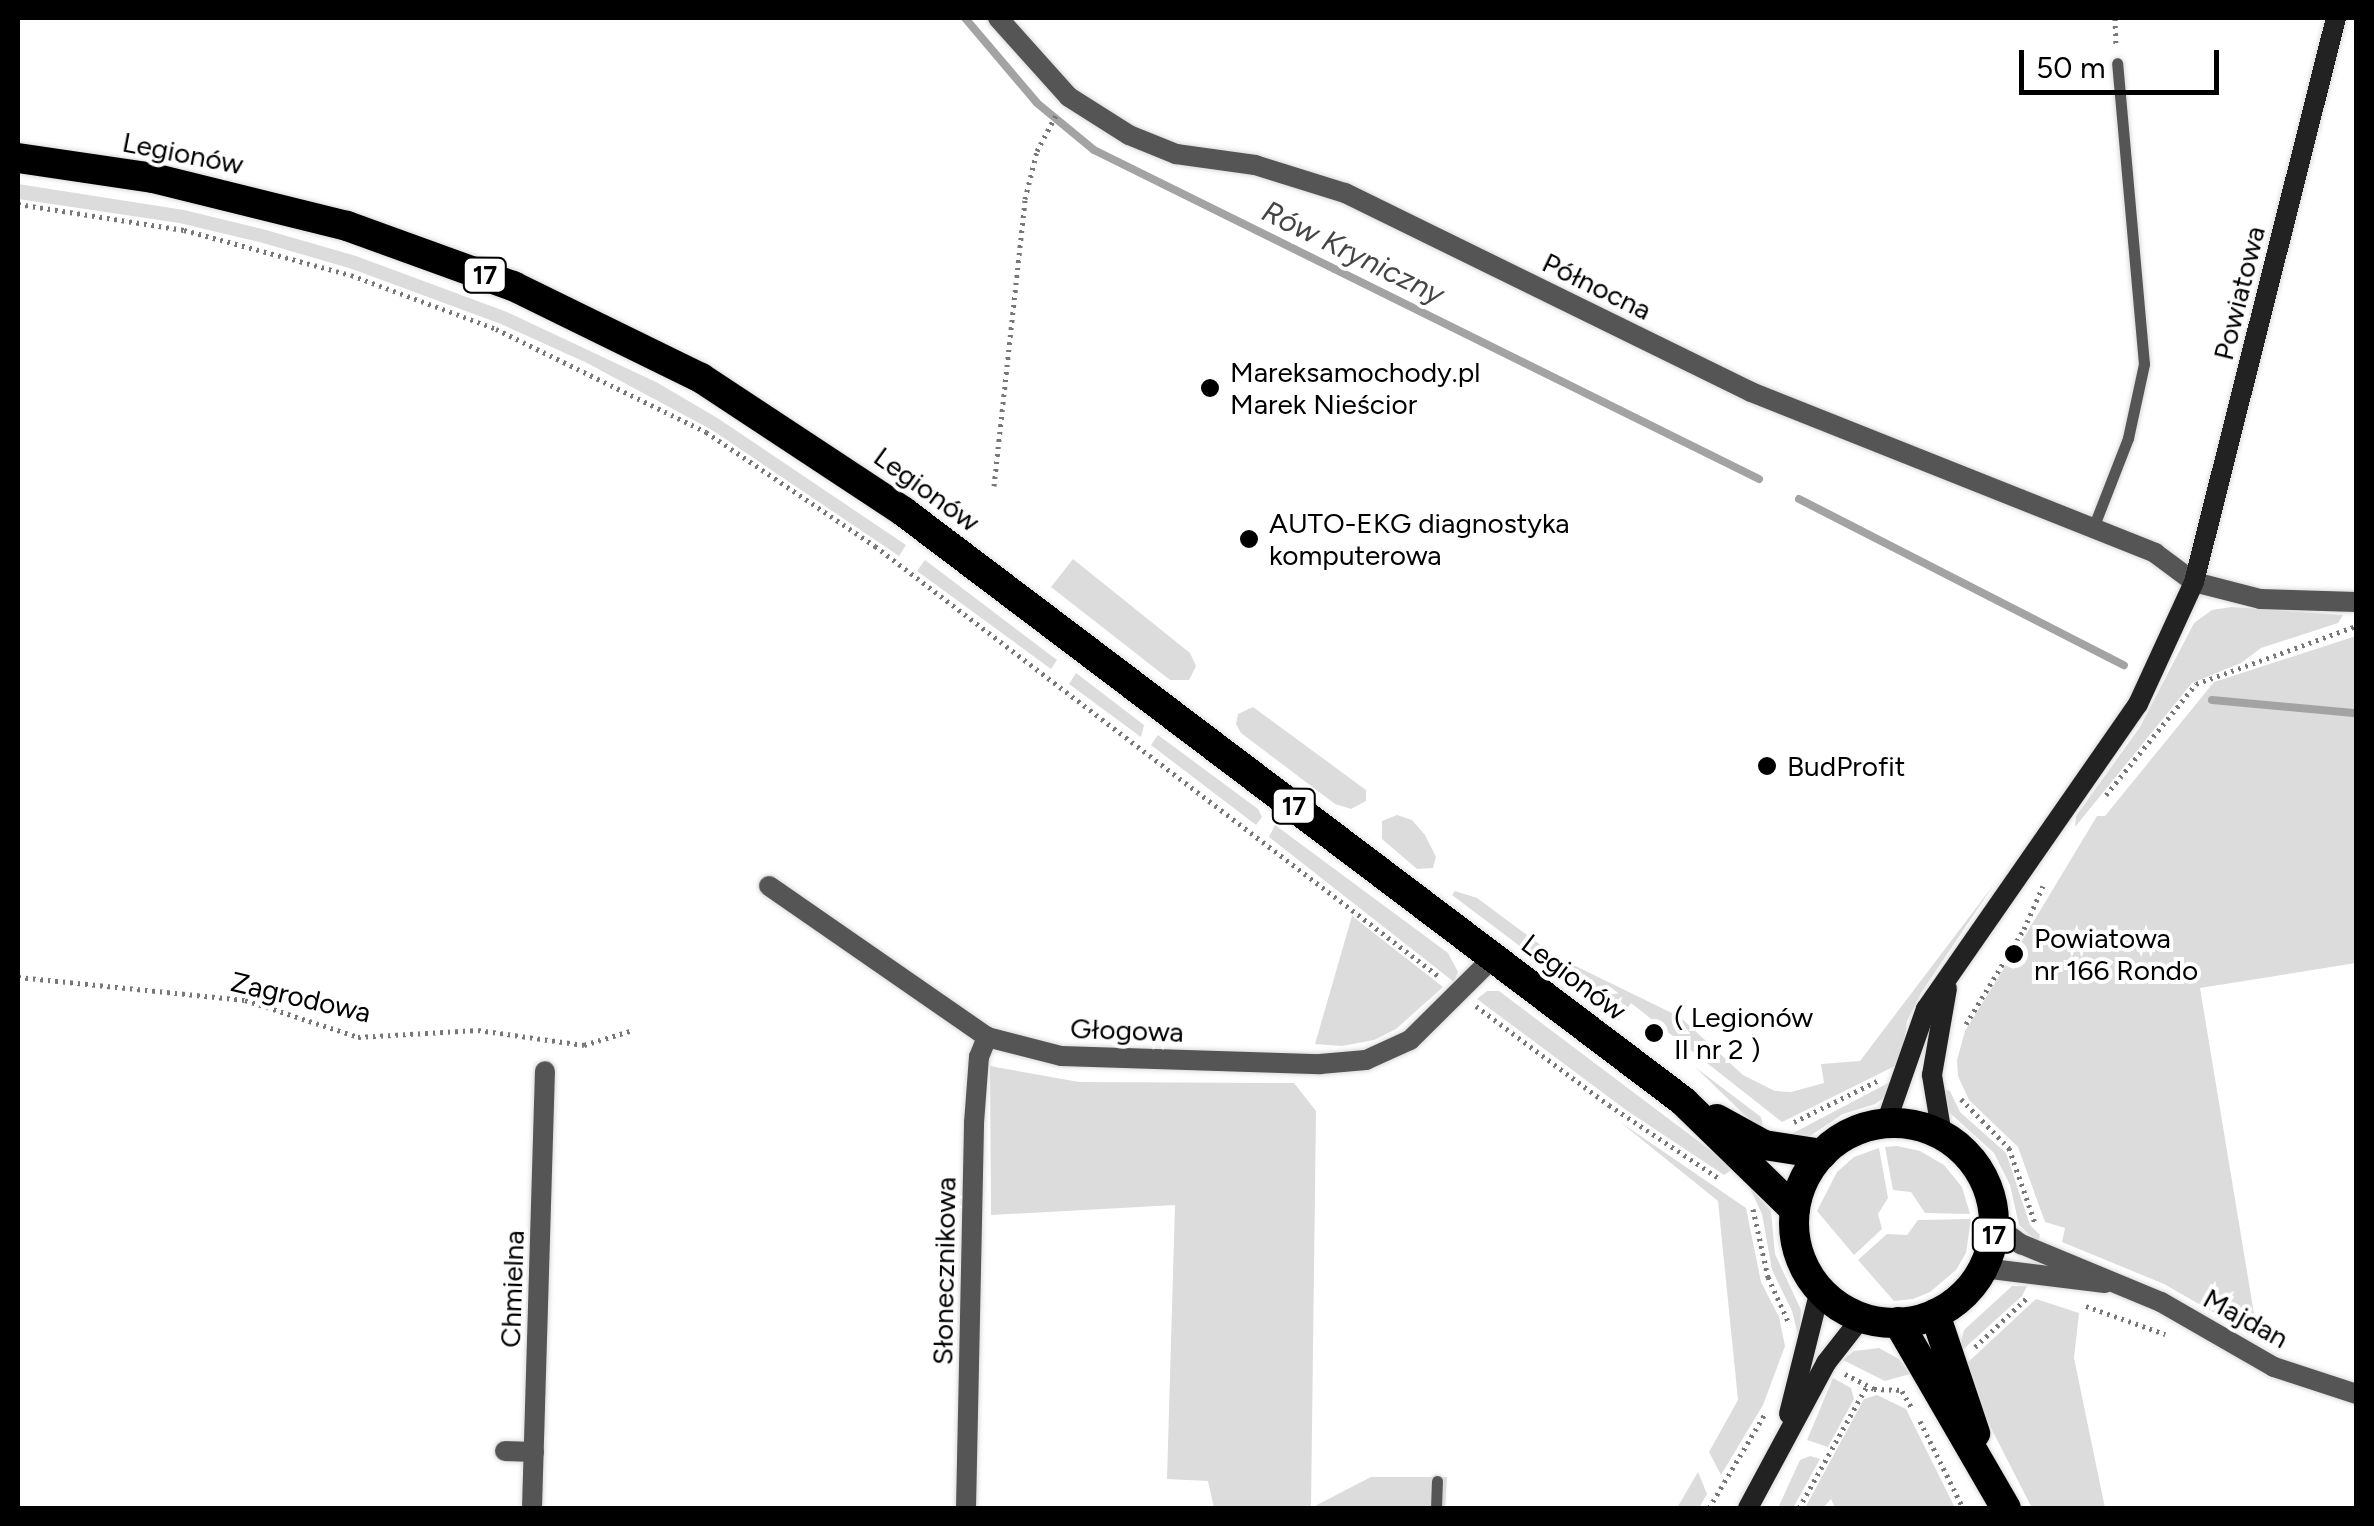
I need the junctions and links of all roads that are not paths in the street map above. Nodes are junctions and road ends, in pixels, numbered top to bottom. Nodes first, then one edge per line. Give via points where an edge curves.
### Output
1 (998, 18) edge
2 (2336, 18) edge
3 (2118, 63) road end
4 (18, 158) edge
5 (2094, 528) junction
6 (2194, 582) junction
7 (2356, 602) edge
8 (769, 886) dead end
9 (1494, 957) junction
10 (1949, 981) junction
11 (988, 1037) junction
12 (546, 1070) dead end
13 (1683, 1101) junction
14 (1886, 1123) junction
15 (1942, 1135) junction
16 (1822, 1154) junction
17 (1795, 1210) junction
18 (1994, 1224) junction
19 (1983, 1268) junction
20 (2112, 1284) junction
21 (1820, 1290) junction
22 (1935, 1314) junction
23 (1862, 1317) junction
24 (1898, 1322) junction
25 (2356, 1394) edge
26 (1782, 1439) junction
27 (505, 1452) dead end
28 (534, 1452) junction
29 (1986, 1470) junction
30 (1436, 1481) dead end
31 (532, 1508) edge
32 (966, 1508) edge
33 (1436, 1508) edge
34 (1748, 1508) edge
35 (2006, 1508) edge

1 - 5 street, Północna via 1070,96 1129,135 1176,154 1255,165 1346,193 1751,392
2 - 6 main road, Powiatowa
3 - 5 lane via 2144,364 2128,438
4 - 9 highway, Legionów / 17 via 153,178 347,226 546,300 701,378 904,512
5 - 6 street, Północna via 2155,553
6 - 7 street via 2260,599
6 - 10 main road, Powiatowa via 2138,704
8 - 11 street, Głogowa
9 - 11 street, Głogowa via 1410,1040 1350,1062 1080,1058
9 - 13 highway, Legionów / 17
10 - 14 main road, Powiatowa via 1917,1026 1908,1072
10 - 15 main road, Powiatowa via 1932,1075
11 - 32 street, Słonecznikowa via 979,1057 974,1123
12 - 28 street, Chmielna
13 - 16 highway, Legionów / 17 via 1764,1145
13 - 17 highway, Legionów / 17
14 - 15 highway, 17
14 - 16 highway via 1851,1133
15 - 18 highway, 17 via 1978,1168
16 - 17 highway
17 - 21 highway via 1799,1252
18 - 19 highway, 17
18 - 20 street, Majdan via 2021,1244
19 - 20 street, Majdan
19 - 22 highway, 17 via 1963,1295
20 - 25 street, Majdan via 2161,1302 2274,1367
21 - 23 highway, 17
21 - 26 main road
22 - 24 highway, 17
22 - 29 highway
23 - 24 highway, 17
23 - 26 main road
24 - 29 highway
26 - 34 main road
27 - 28 street
28 - 31 street, Chmielna
29 - 35 highway
30 - 33 lane

